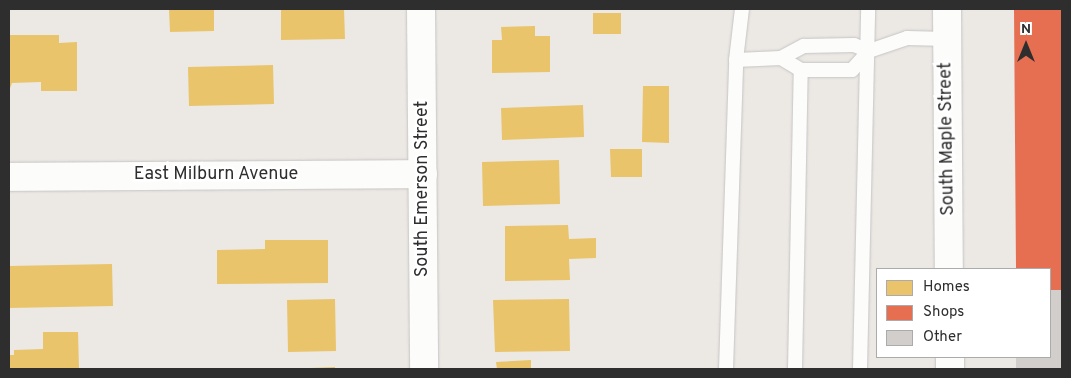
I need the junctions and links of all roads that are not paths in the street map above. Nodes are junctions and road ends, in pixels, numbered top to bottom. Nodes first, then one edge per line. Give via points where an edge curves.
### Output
1 (421, 9) edge
2 (742, 9) edge
3 (868, 9) edge
4 (947, 9) edge
5 (947, 39) junction
6 (869, 51) junction
7 (780, 58) junction
8 (736, 60) junction
9 (801, 70) junction
10 (423, 174) junction
11 (9, 177) edge
12 (950, 268) edge
13 (424, 369) edge
14 (726, 369) edge
15 (795, 369) edge
16 (860, 369) edge

1 - 10 street, South Emerson Street
2 - 8 lane
3 - 6 lane
4 - 5 street, South Maple Street
5 - 6 lane via 907,38
5 - 12 street, South Maple Street
6 - 7 lane via 854,45 804,46
6 - 9 lane via 852,70
6 - 16 lane
7 - 8 lane
7 - 9 lane
8 - 14 lane
9 - 15 lane
10 - 11 street, East Milburn Avenue
10 - 13 street, South Emerson Street

